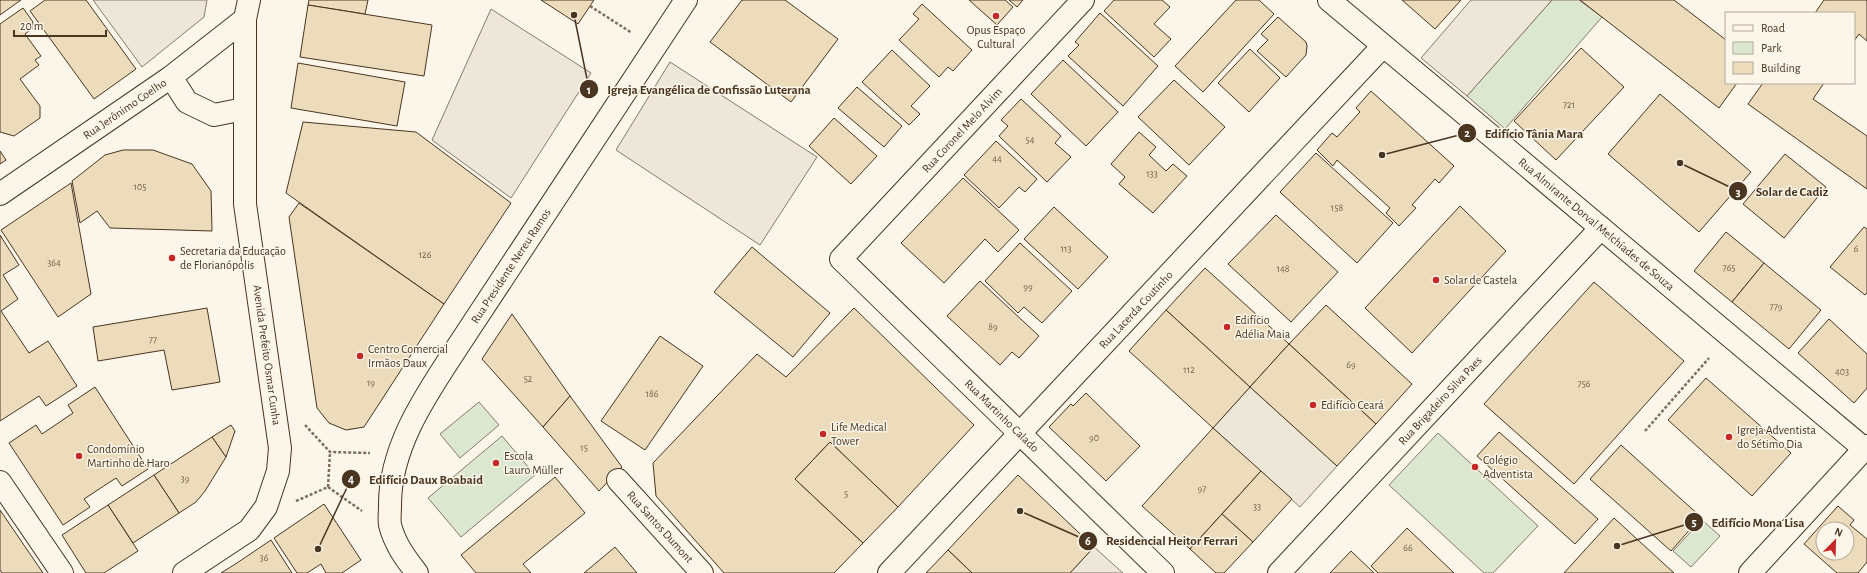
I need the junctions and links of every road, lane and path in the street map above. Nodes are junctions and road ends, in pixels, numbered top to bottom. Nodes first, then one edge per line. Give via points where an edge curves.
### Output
1 (686, 0) edge
2 (1082, 0) edge
3 (1328, 0) edge
4 (590, 6) dead end
5 (247, 10) edge
6 (636, 36) dead end
7 (1383, 46) junction
8 (170, 77) junction
9 (244, 109) junction
10 (0, 194) edge
11 (1601, 228) junction
12 (841, 259) joint
13 (1709, 358) dead end
14 (300, 420) dead end
15 (1645, 431) dead end
16 (1020, 434) junction
17 (1866, 449) edge
18 (330, 452) junction
19 (372, 453) dead end
20 (618, 480) dead end
21 (0, 482) edge
22 (328, 486) junction
23 (289, 505) dead end
24 (363, 512) dead end
25 (62, 573) edge
26 (184, 573) edge
27 (417, 573) edge
28 (702, 573) edge
29 (889, 573) edge
30 (1163, 573) edge
31 (1279, 573) edge
32 (1750, 573) edge

1 - 27 street, Rua Presidente Nereu Ramos via 431,388 402,443 389,490 390,524 399,550
2 - 12 street, Rua Coronel Melo Alvim
3 - 7 street, Rua Almirante Dorval Melchíades de Souza
4 - 6 path
5 - 8 street, Rua Jerônimo Coelho
5 - 9 street, Avenida Prefeito Osmar Cunha
7 - 11 street, Rua Almirante Dorval Melchíades de Souza
7 - 16 street, Rua Lacerda Coutinho
8 - 9 street via 187,102 214,115
8 - 10 street, Rua Jerônimo Coelho
9 - 26 street, Avenida Prefeito Osmar Cunha via 245,204 280,448 278,471 266,507 249,530
11 - 17 street, Rua Almirante Dorval Melchíades de Souza
11 - 31 street, Rua Brigadeiro Silva Paes
12 - 16 street, Rua Martinho Calado
13 - 15 path
14 - 18 path
16 - 29 street, Rua Lacerda Coutinho
16 - 30 street, Rua Martinho Calado
17 - 32 street
18 - 19 path
18 - 22 path
20 - 28 street, Rua Santos Dumont
21 - 25 street
22 - 23 path
22 - 24 path

